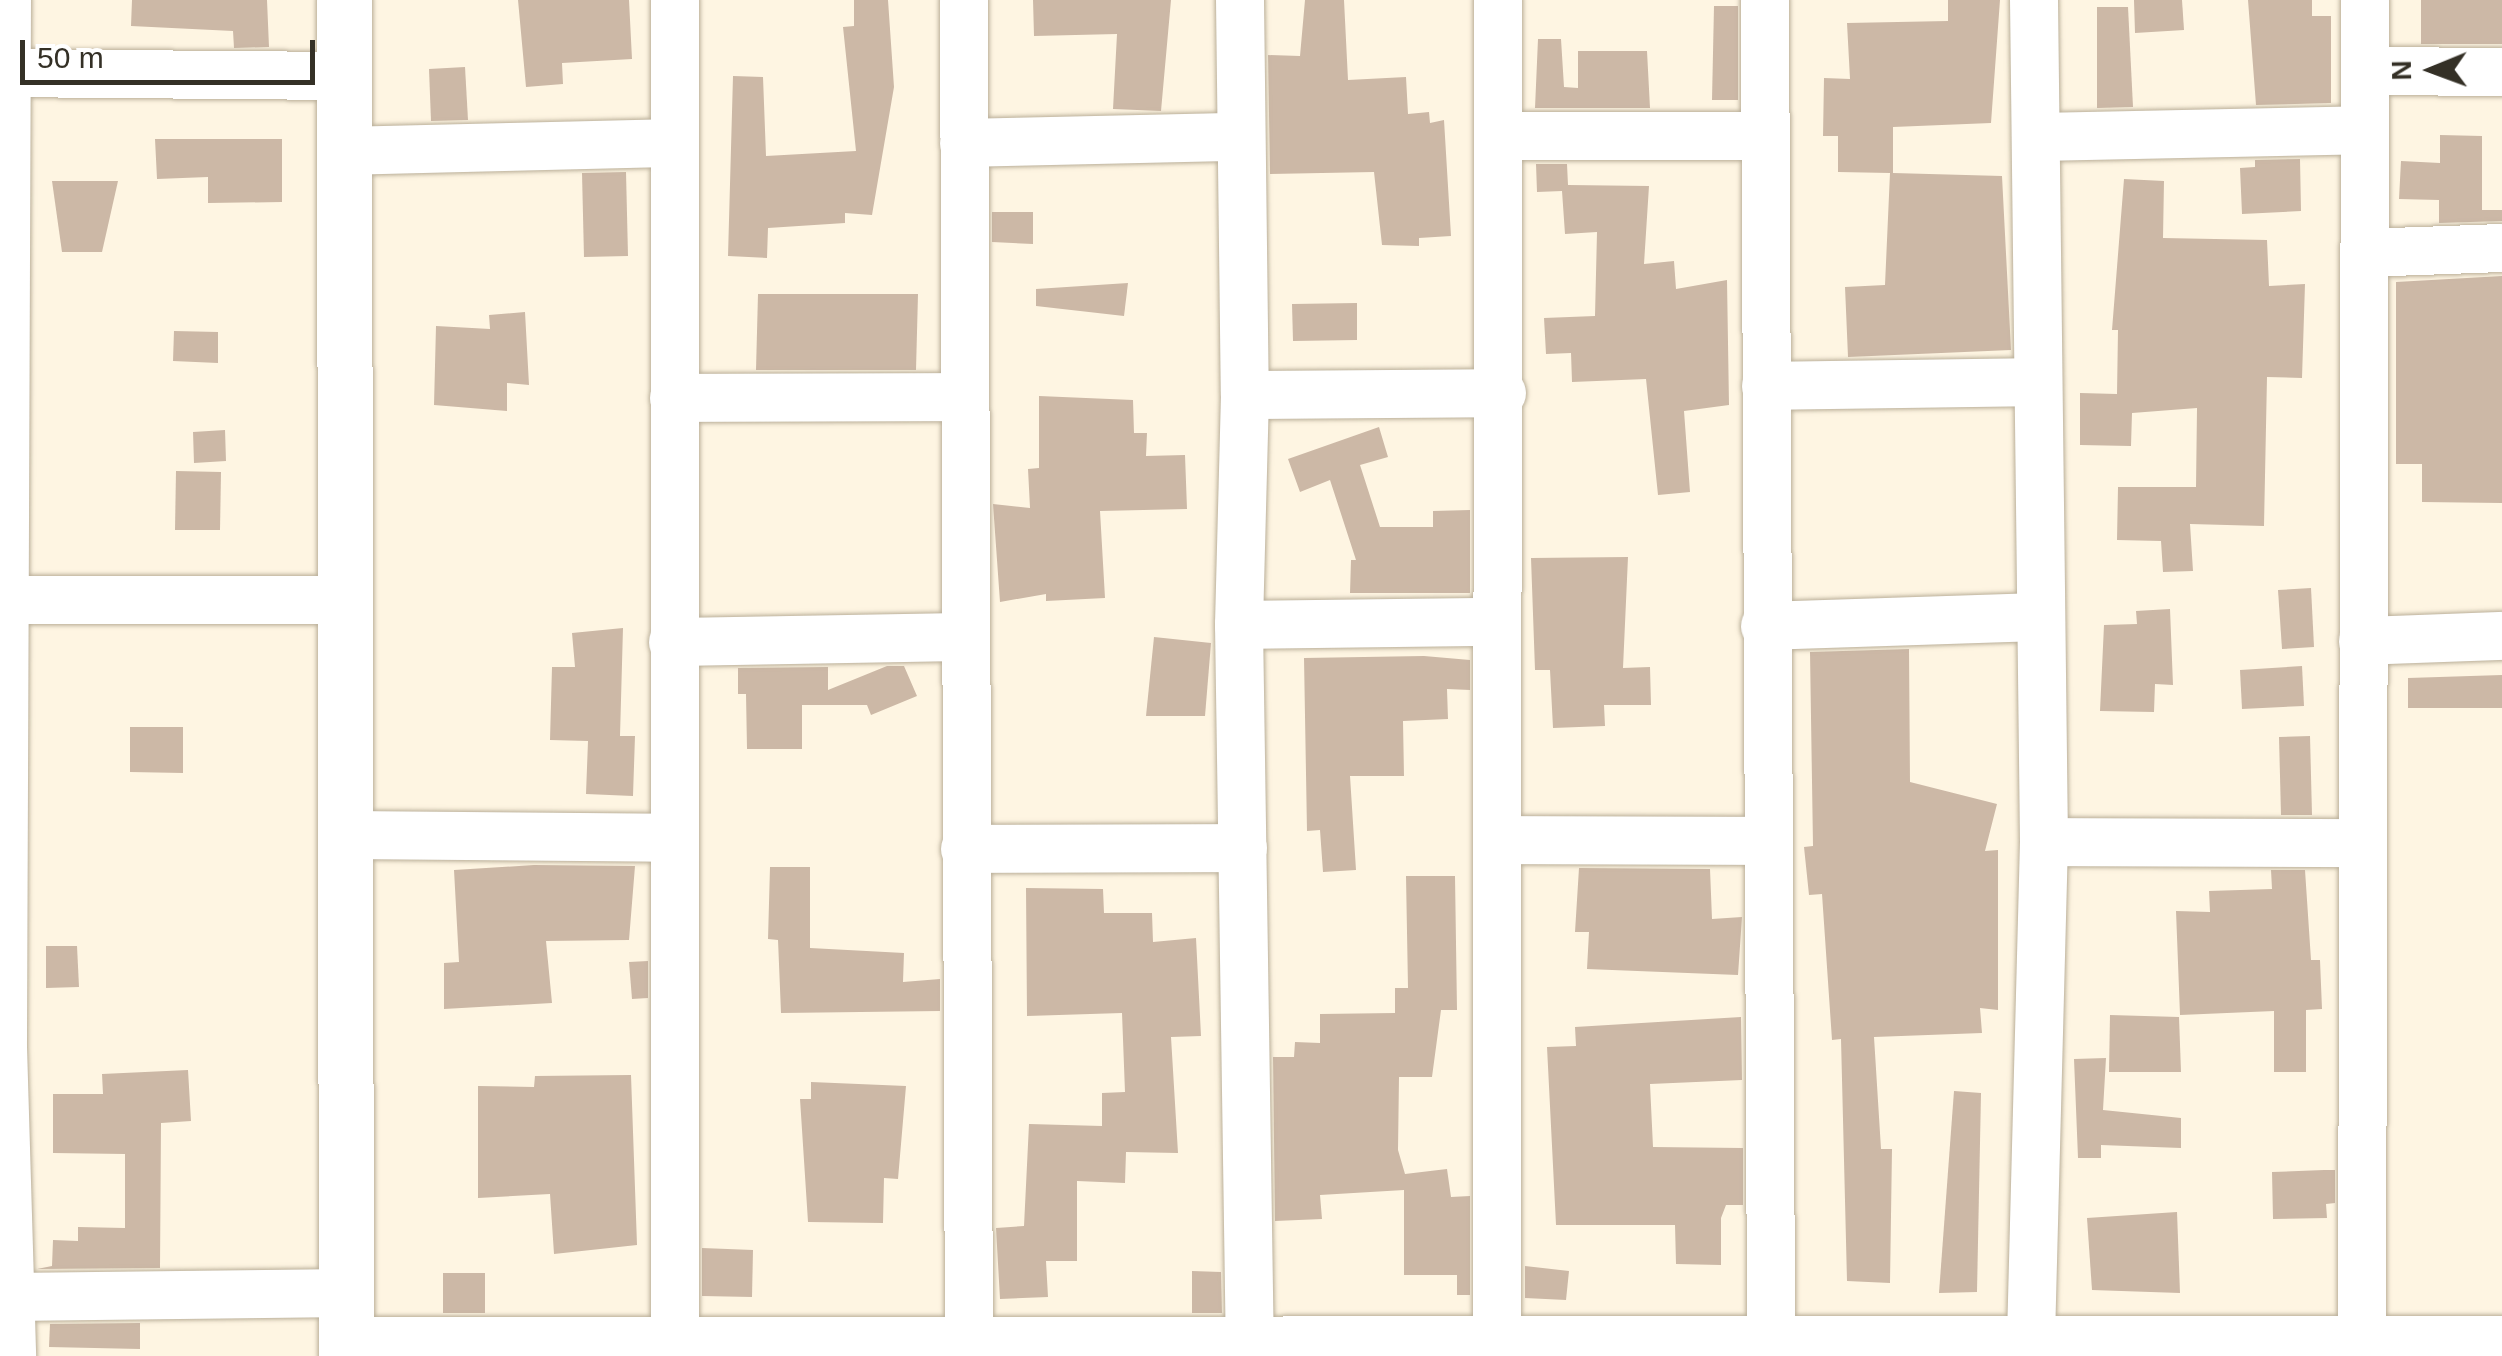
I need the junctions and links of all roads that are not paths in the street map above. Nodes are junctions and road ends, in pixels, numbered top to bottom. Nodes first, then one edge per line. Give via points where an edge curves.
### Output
1 (7, 0) edge
2 (344, 0) edge
3 (675, 0) edge
4 (964, 0) edge
5 (1240, 0) edge
6 (1498, 0) edge
7 (1766, 0) edge
8 (2034, 0) edge
9 (2366, 0) edge
10 (2366, 71) junction
11 (2502, 72) edge
12 (3, 73) edge
13 (344, 76) junction
14 (2362, 130) junction
15 (1238, 136) junction
16 (1502, 136) junction
17 (1765, 136) junction
18 (2038, 137) junction
19 (674, 142) junction
20 (964, 143) junction
21 (345, 151) junction
22 (2502, 248) edge
23 (2365, 253) junction
24 (2038, 382) junction
25 (1766, 386) junction
26 (1502, 394) junction
27 (964, 396) junction
28 (1245, 396) junction
29 (674, 398) junction
30 (7, 600) junction
31 (344, 600) junction
32 (2038, 616) junction
33 (1493, 622) junction
34 (1239, 625) junction
35 (1765, 626) junction
36 (965, 636) junction
37 (2502, 636) edge
38 (2363, 641) junction
39 (673, 642) junction
40 (3, 812) edge
41 (343, 835) junction
42 (673, 838) junction
43 (1499, 840) junction
44 (1765, 841) junction
45 (2044, 842) junction
46 (2362, 843) junction
47 (965, 848) junction
48 (1243, 848) junction
49 (1, 1047) edge
50 (14, 1297) junction
51 (346, 1330) edge
52 (2031, 1338) junction
53 (2502, 1340) edge
54 (1498, 1344) junction
55 (1792, 1347) edge
56 (2362, 1347) edge
57 (675, 1349) edge
58 (2082, 1349) edge
59 (1548, 1350) edge
60 (969, 1351) edge
61 (1250, 1351) edge
62 (12, 1356) edge

1 - 12 street
2 - 13 street
3 - 19 street
4 - 20 street
5 - 15 street
6 - 16 street
7 - 17 street
8 - 18 street
9 - 10 street
10 - 11 street
10 - 14 street
12 - 13 street
12 - 30 street
13 - 21 street
14 - 18 street
14 - 23 street
15 - 20 street
15 - 28 street
16 - 17 street
16 - 26 street
17 - 25 street
18 - 24 street
19 - 21 street
19 - 29 street
20 - 27 street
21 - 31 street
22 - 23 street
23 - 38 street
24 - 25 street
24 - 32 street
25 - 35 street
26 - 28 street
26 - 33 street
27 - 29 street
27 - 36 street
28 - 34 street
29 - 39 street
30 - 31 street
30 - 40 street
31 - 41 street
32 - 35 street
32 - 45 street
33 - 34 street
33 - 43 street
34 - 48 street
35 - 44 street
36 - 39 street
36 - 47 street
37 - 38 street
38 - 46 street
39 - 42 street
40 - 49 street
41 - 42 street
41 - 51 street
42 - 57 street
43 - 44 street
43 - 54 street
44 - 55 street
45 - 46 street
45 - 52 street
46 - 56 street
47 - 48 street
47 - 60 street
48 - 61 street
49 - 50 street
50 - 51 street
50 - 62 street
51 - 57 street
52 - 55 street
52 - 58 street
53 - 56 street
54 - 59 street
54 - 61 street
55 - 59 street
56 - 58 street
57 - 60 street
60 - 61 street

